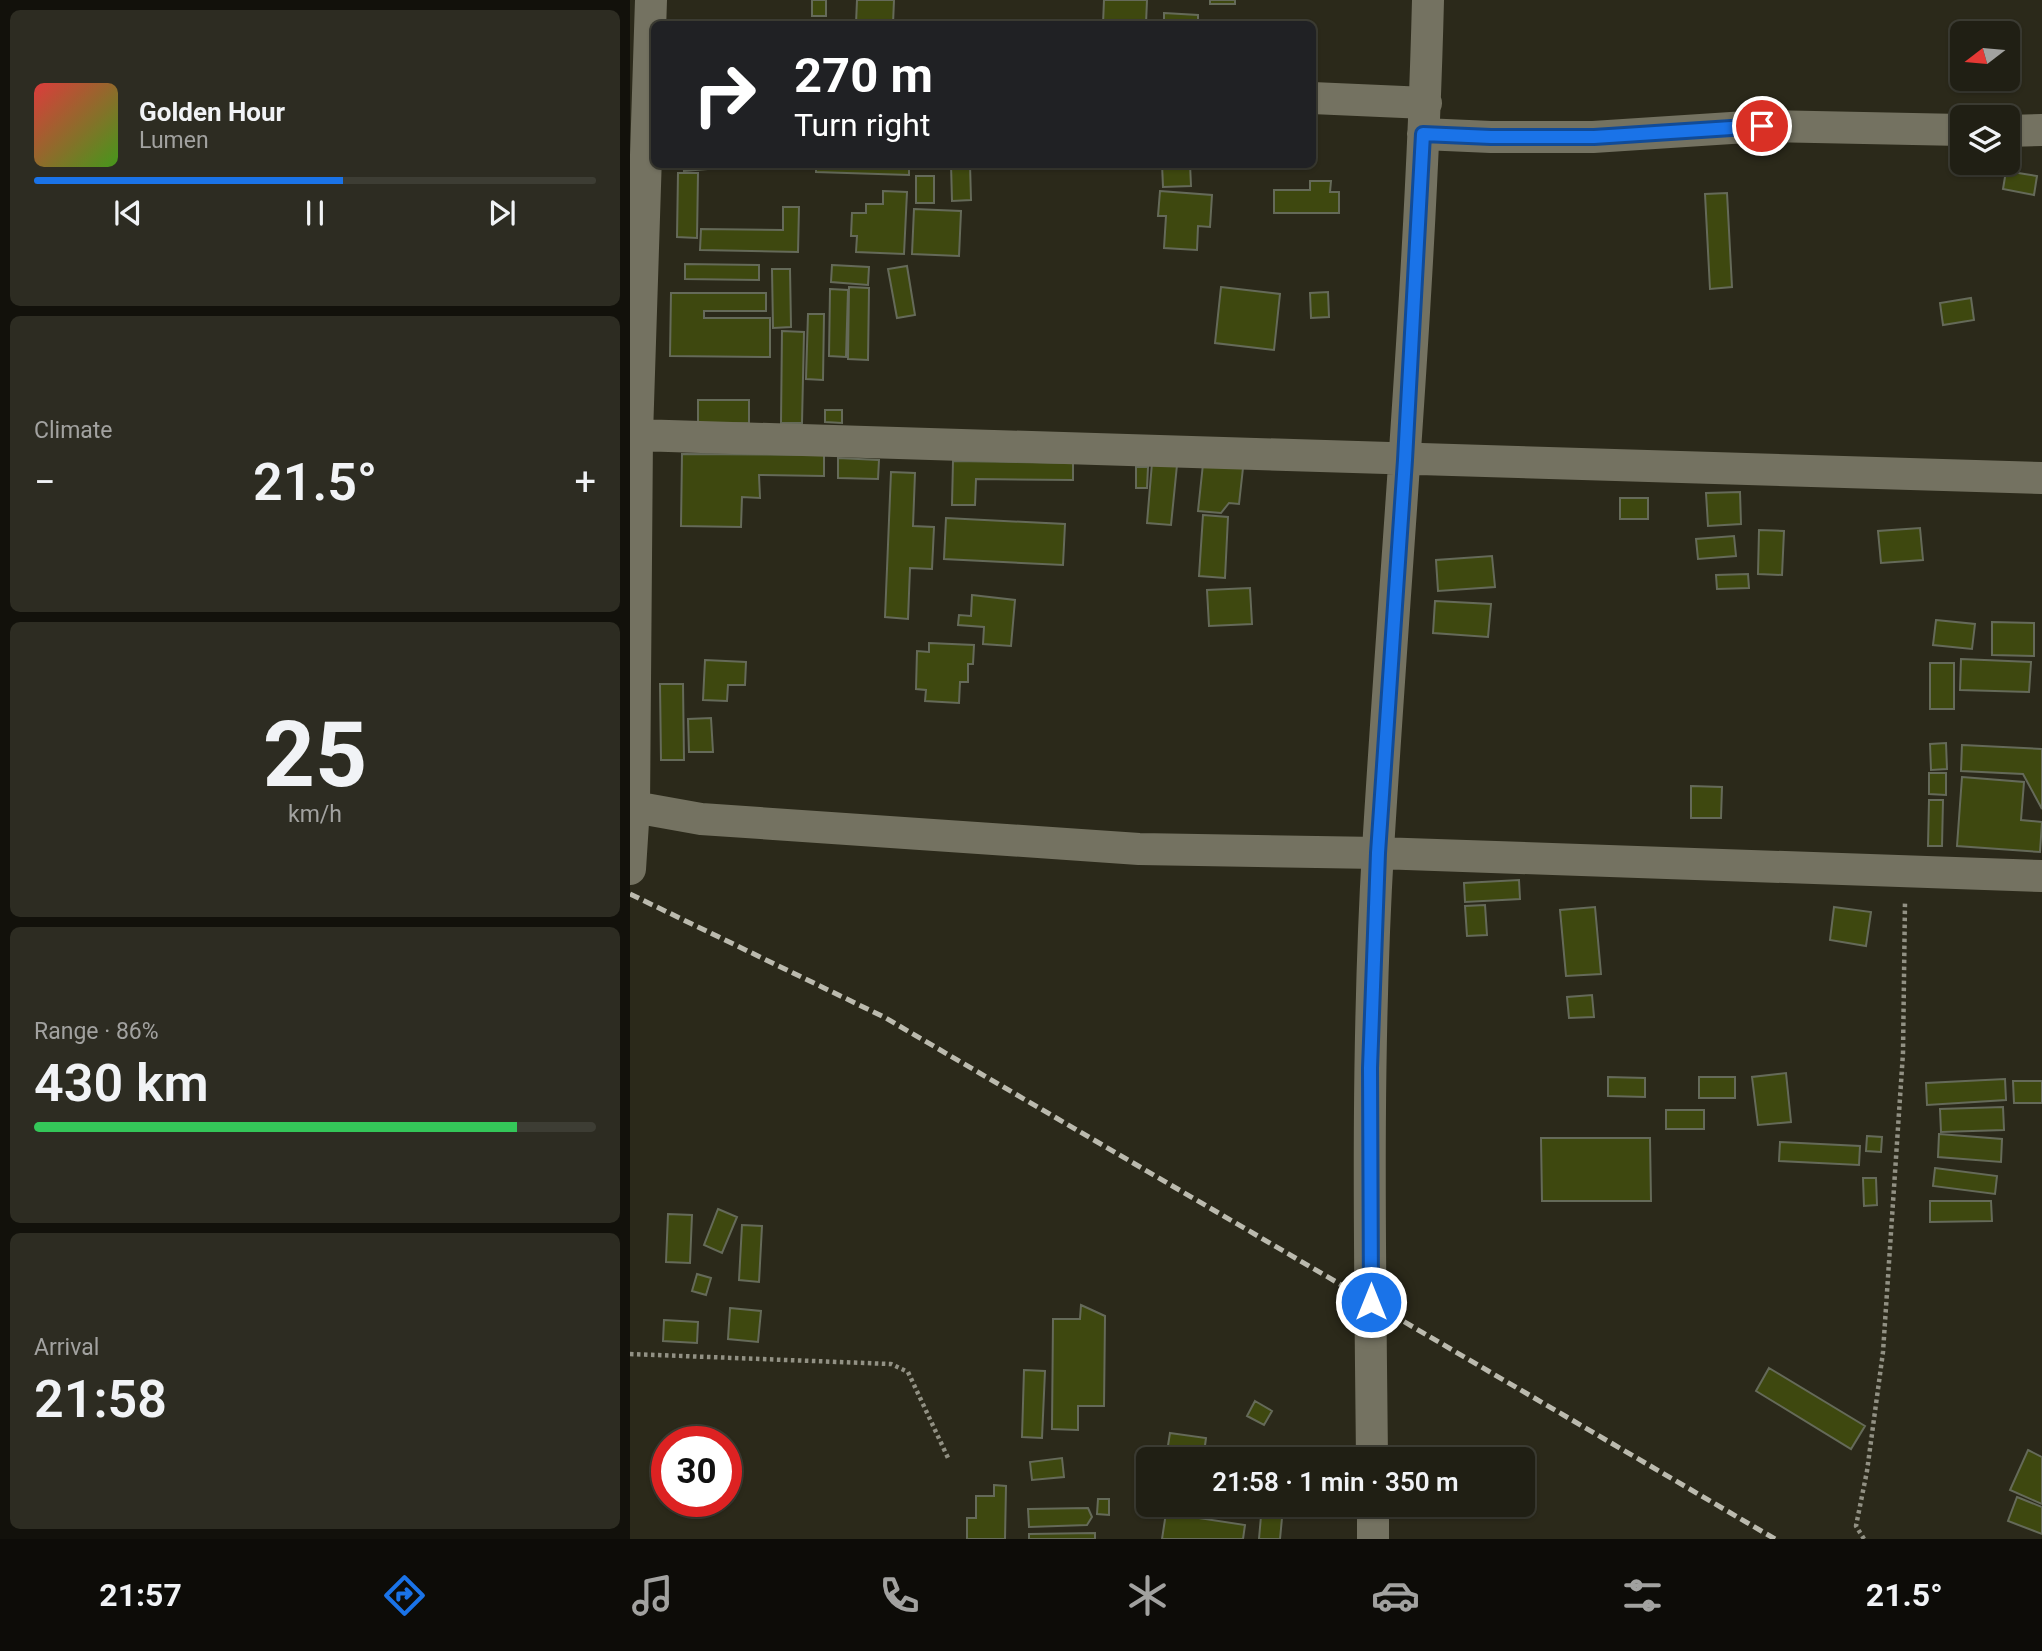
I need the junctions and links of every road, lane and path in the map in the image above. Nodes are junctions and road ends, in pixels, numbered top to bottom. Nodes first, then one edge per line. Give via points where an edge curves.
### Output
1 (651, 0) edge
2 (1428, 0) edge
3 (651, 21) edge
4 (1316, 99) edge
5 (651, 105) edge
6 (1424, 119) junction
7 (1950, 130) edge
8 (2042, 130) edge
9 (2020, 131) edge
10 (636, 435) junction
11 (1405, 460) junction
12 (2042, 478) edge
13 (634, 807) junction
14 (1378, 853) junction
15 (630, 869) edge
16 (1905, 873) junction
17 (2042, 876) edge
18 (630, 1354) edge
19 (1372, 1447) edge
20 (949, 1460) dead end
21 (1373, 1517) edge
22 (1373, 1539) edge
23 (1864, 1539) edge

1 - 3 street
2 - 6 street
4 - 6 street
5 - 10 street
6 - 7 street via 1491,137 1594,137 1762,126
6 - 11 street
8 - 9 street
10 - 11 street
10 - 13 street
11 - 12 street
11 - 14 street
13 - 14 street via 701,819 1139,849
13 - 15 street
14 - 16 street
14 - 19 street via 1370,1068
16 - 17 street
16 - 23 path via 1903,1053 1883,1352 1856,1526
18 - 20 path via 891,1364 908,1372
21 - 22 street

